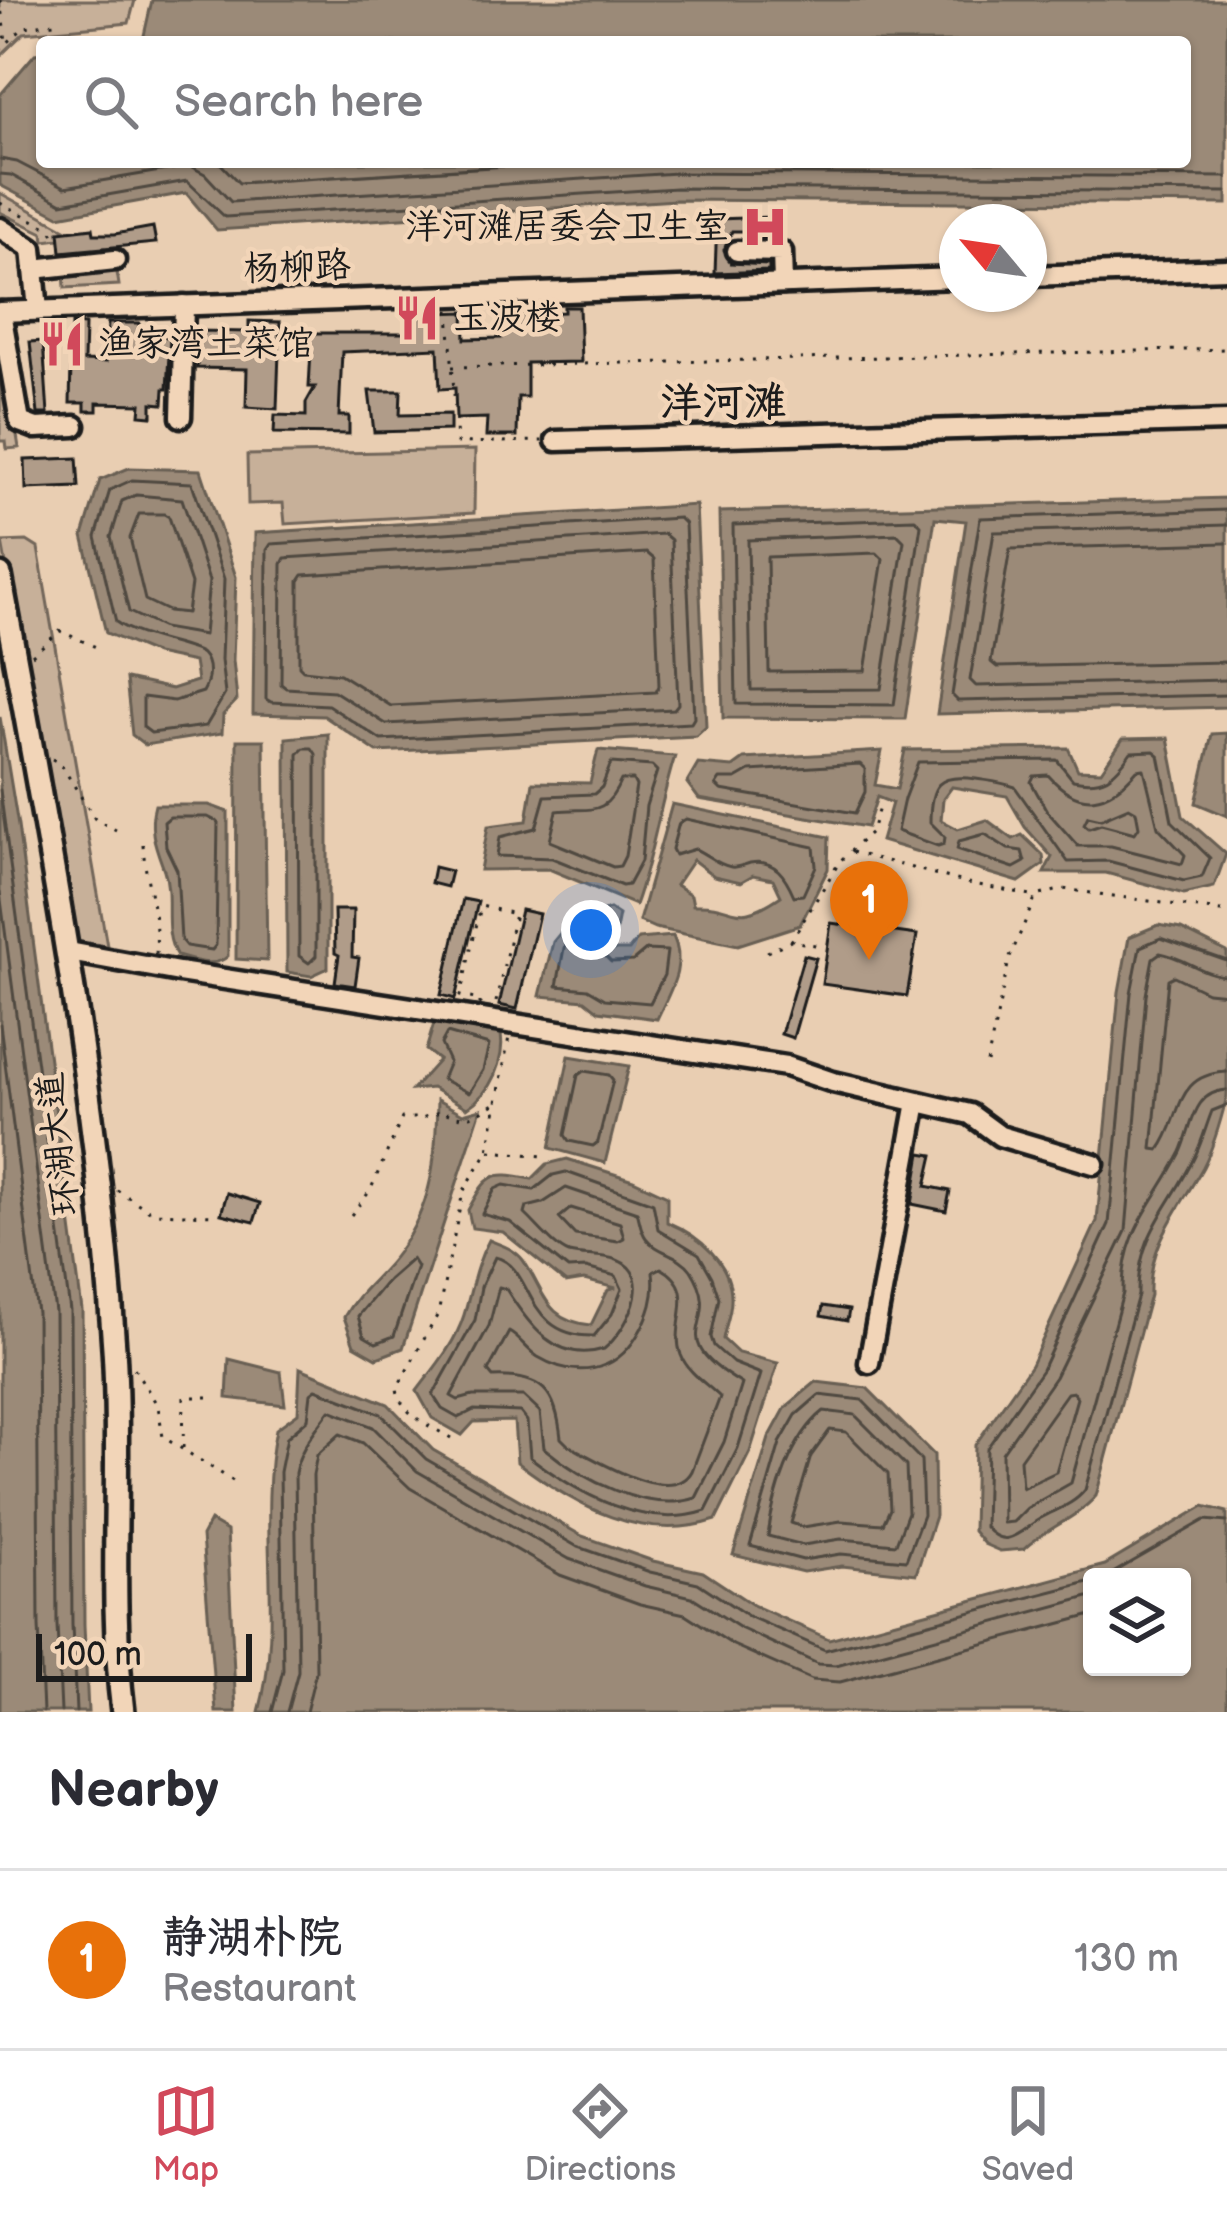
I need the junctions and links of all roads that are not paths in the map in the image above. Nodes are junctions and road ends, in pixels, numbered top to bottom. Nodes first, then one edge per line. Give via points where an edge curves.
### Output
1 (0, 228) edge
2 (737, 251) dead end
3 (115, 260) dead end
4 (34, 269) junction
5 (1227, 269) edge
6 (1047, 275) edge
7 (939, 279) edge
8 (783, 284) junction
9 (184, 305) junction
10 (38, 310) junction
11 (0, 312) edge
12 (181, 417) dead end
13 (1227, 421) edge
14 (74, 426) dead end
15 (556, 441) road end
16 (0, 575) edge
17 (69, 952) junction
18 (917, 1102) junction
19 (1094, 1164) dead end
20 (869, 1363) dead end
21 (123, 1712) edge

1 - 4 street via 27,242
2 - 8 street via 782,252
3 - 4 street
4 - 10 street
5 - 6 street
7 - 8 street, 杨柳路
8 - 9 street, 杨柳路
9 - 10 street, 杨柳路
9 - 12 street
10 - 11 street, 杨柳路
11 - 14 street via 20,422
13 - 15 street
16 - 17 main road, 环湖大道
17 - 18 street via 478,1009 511,1024 786,1066
17 - 21 main road, 环湖大道 via 114,1348
18 - 19 street via 970,1114 1000,1136
18 - 20 street

